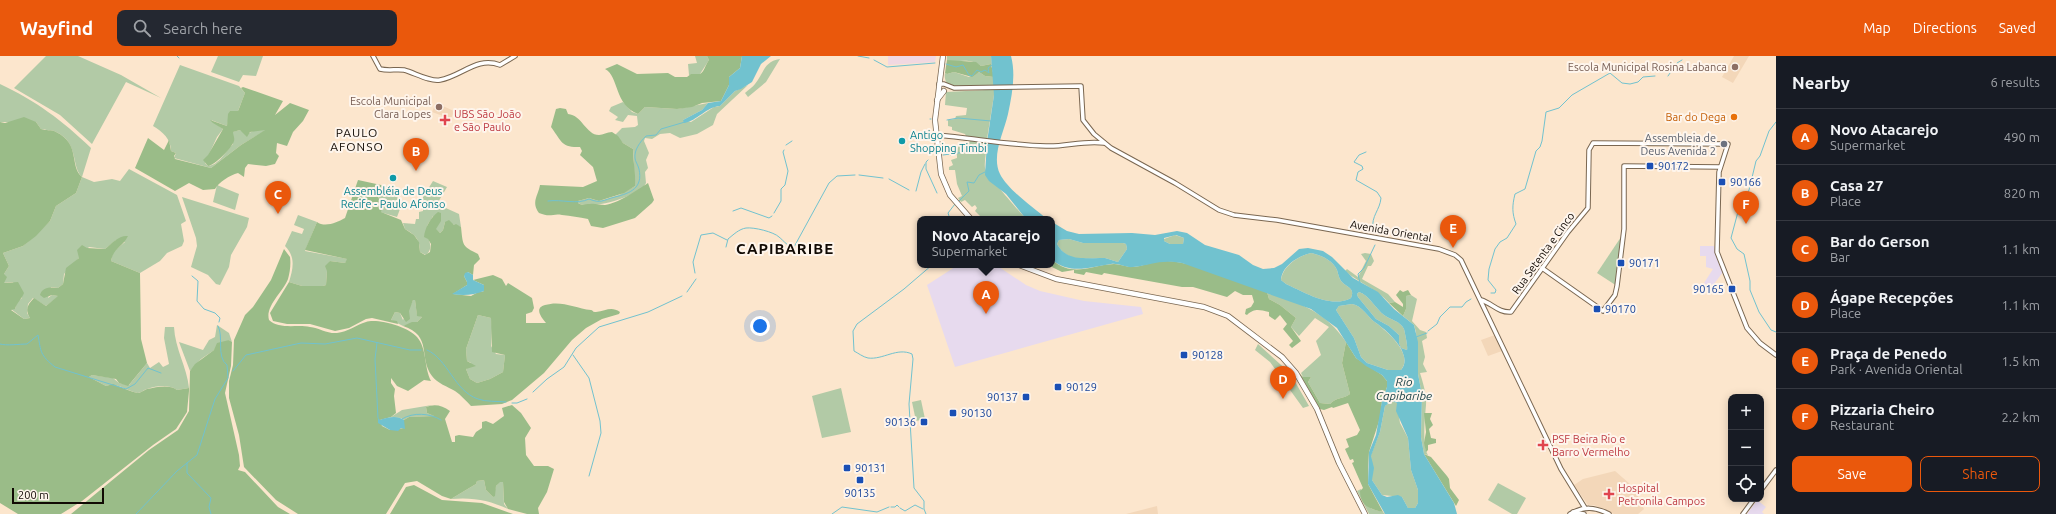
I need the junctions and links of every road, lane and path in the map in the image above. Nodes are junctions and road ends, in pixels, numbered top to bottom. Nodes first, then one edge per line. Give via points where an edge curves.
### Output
1 (372, 56) edge
2 (515, 56) edge
3 (943, 56) edge
4 (942, 87) junction
5 (956, 88) junction
6 (936, 134) junction
7 (1094, 134) junction
8 (1092, 142) junction
9 (1105, 143) junction
10 (1720, 167) junction
11 (968, 216) edge
12 (1027, 268) edge
13 (1542, 268) junction
14 (1481, 300) junction
15 (1776, 355) edge
16 (1776, 470) edge
17 (1764, 486) edge
18 (1752, 502) edge
19 (1586, 508) junction
20 (1572, 513) edge
21 (1365, 514) edge
22 (1584, 514) edge
23 (1609, 514) edge
24 (1743, 514) edge

1 - 2 street via 380,69 402,70 438,80 453,75 475,62 488,60 500,65
3 - 4 main road
4 - 5 street
4 - 5 street
4 - 6 main road via 936,101
5 - 7 street via 1081,86 1083,120
6 - 8 street, Avenida Oriental via 1003,143 1061,146
6 - 11 main road via 942,179 956,203
7 - 8 street
7 - 9 street
8 - 9 street, Avenida Oriental
9 - 14 street, Avenida Oriental via 1226,213 1446,251 1461,260
10 - 13 street, Rua Setenta e Cinco via 1728,144 1596,142 1590,145 1589,204
10 - 13 street via 1624,166 1624,229 1617,286 1615,295 1603,311
10 - 15 street via 1716,246 1719,259 1747,328 1760,343
12 - 21 main road via 1056,279 1204,307 1228,316 1282,357 1296,373 1314,404 1339,463
13 - 14 street, Rua Setenta e Cinco via 1511,312 1500,311
14 - 19 street, Avenida Oriental via 1561,469
16 - 17 street
18 - 24 street
19 - 20 street
19 - 23 street via 1595,508
20 - 22 street

